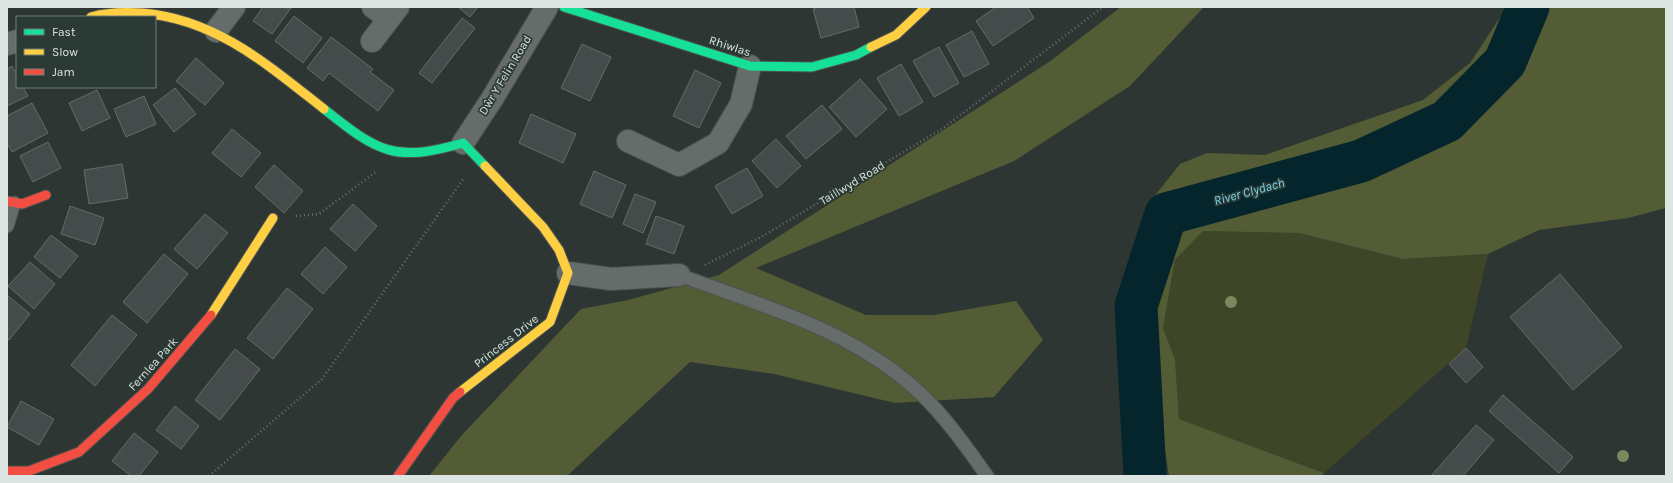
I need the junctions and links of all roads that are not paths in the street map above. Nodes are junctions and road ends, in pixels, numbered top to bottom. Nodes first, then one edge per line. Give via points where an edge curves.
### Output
1 (234, 7) edge
2 (547, 7) edge
3 (564, 7) edge
4 (926, 7) edge
5 (387, 11) edge
6 (138, 15) edge
7 (94, 16) edge
8 (216, 31) junction
9 (372, 40) dead end
10 (750, 66) junction
11 (628, 141) dead end
12 (463, 143) junction
13 (46, 195) dead end
14 (10, 202) edge
15 (273, 218) road end
16 (7, 226) edge
17 (568, 273) junction
18 (679, 275) joint
19 (11, 473) edge
20 (398, 476) edge
21 (987, 476) edge

1 - 8 street
2 - 12 street, Dŵr Y Felin Road
3 - 10 street, Rhiwlas
4 - 10 street, Rhiwlas via 896,36 856,55 812,67
5 - 9 street
6 - 7 street via 107,12
6 - 8 street via 156,13 182,18
8 - 12 street via 251,53 375,146 400,154 430,153
10 - 11 street via 741,104 718,143 679,165
12 - 17 street via 543,227 559,250
13 - 14 street via 22,204
14 - 16 lane
15 - 19 street, Fernlea Park via 212,314 148,390 78,452 29,471
17 - 18 street via 612,279
17 - 20 street, Princess Drive via 550,322 453,398
18 - 21 lane via 811,324 867,352 922,395 954,431

